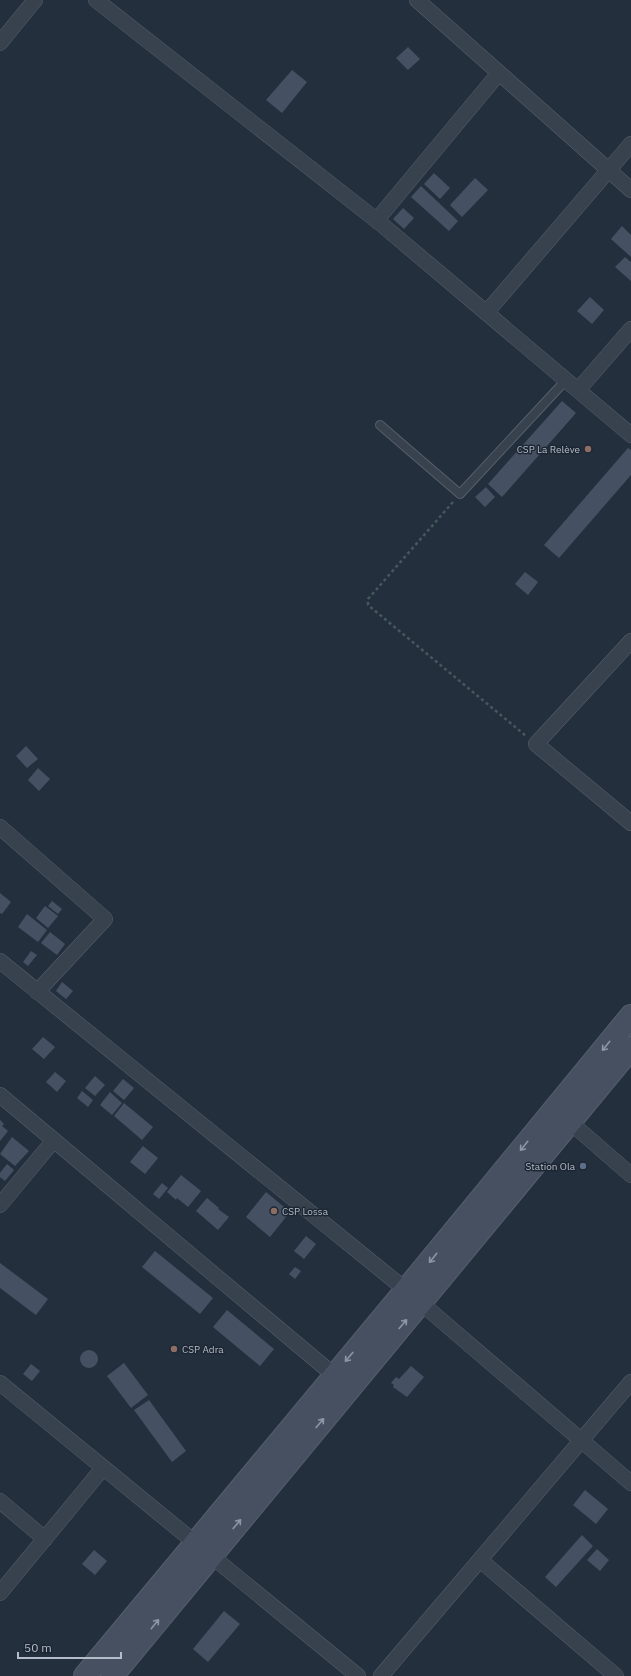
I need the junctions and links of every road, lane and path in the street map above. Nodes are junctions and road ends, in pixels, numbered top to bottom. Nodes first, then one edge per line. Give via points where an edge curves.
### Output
1 (35, 0) edge
2 (96, 0) edge
3 (417, 0) edge
4 (0, 43) edge
5 (499, 73) junction
6 (631, 144) edge
7 (609, 170) junction
8 (631, 190) edge
9 (378, 222) junction
10 (486, 312) junction
11 (630, 332) edge
12 (566, 380) junction
13 (578, 390) junction
14 (380, 425) dead end
15 (631, 435) edge
16 (460, 494) junction
17 (631, 641) edge
18 (536, 744) junction
19 (631, 823) edge
20 (0, 827) edge
21 (0, 961) edge
22 (37, 992) junction
23 (631, 1016) edge
24 (631, 1048) edge
25 (0, 1095) edge
26 (562, 1116) junction
27 (54, 1140) junction
28 (631, 1175) edge
29 (0, 1205) edge
30 (414, 1296) junction
31 (341, 1382) junction
32 (631, 1382) edge
33 (0, 1383) edge
34 (581, 1440) junction
35 (103, 1468) junction
36 (631, 1484) edge
37 (0, 1501) edge
38 (45, 1538) junction
39 (202, 1550) junction
40 (480, 1560) junction
41 (0, 1593) edge
42 (85, 1676) edge
43 (112, 1676) edge
44 (358, 1676) edge
45 (381, 1676) edge
46 (616, 1676) edge

1 - 4 street
2 - 9 street
3 - 5 street
5 - 7 street
5 - 9 street via 380,216
6 - 7 street
7 - 8 street
7 - 10 street
9 - 10 street
10 - 12 street
11 - 13 street
12 - 13 street
12 - 16 lane
13 - 15 street
14 - 16 lane
16 - 18 path via 368,599 368,605
17 - 18 street
18 - 19 street
20 - 22 street via 105,919
21 - 22 street
22 - 30 street
23 -> 26 main road
24 - 26 main road
25 - 27 street
26 - 28 street
26 - 30 main road
27 - 29 street
27 - 31 street
30 - 31 main road
30 - 34 street
31 - 39 main road
32 - 34 street
33 - 35 street
34 - 36 street
34 - 40 street
35 - 38 street
35 - 39 street
37 - 38 street
38 - 41 street
39 - 42 main road
43 -> 39 main road
39 - 44 street
40 - 45 street
40 - 46 street

